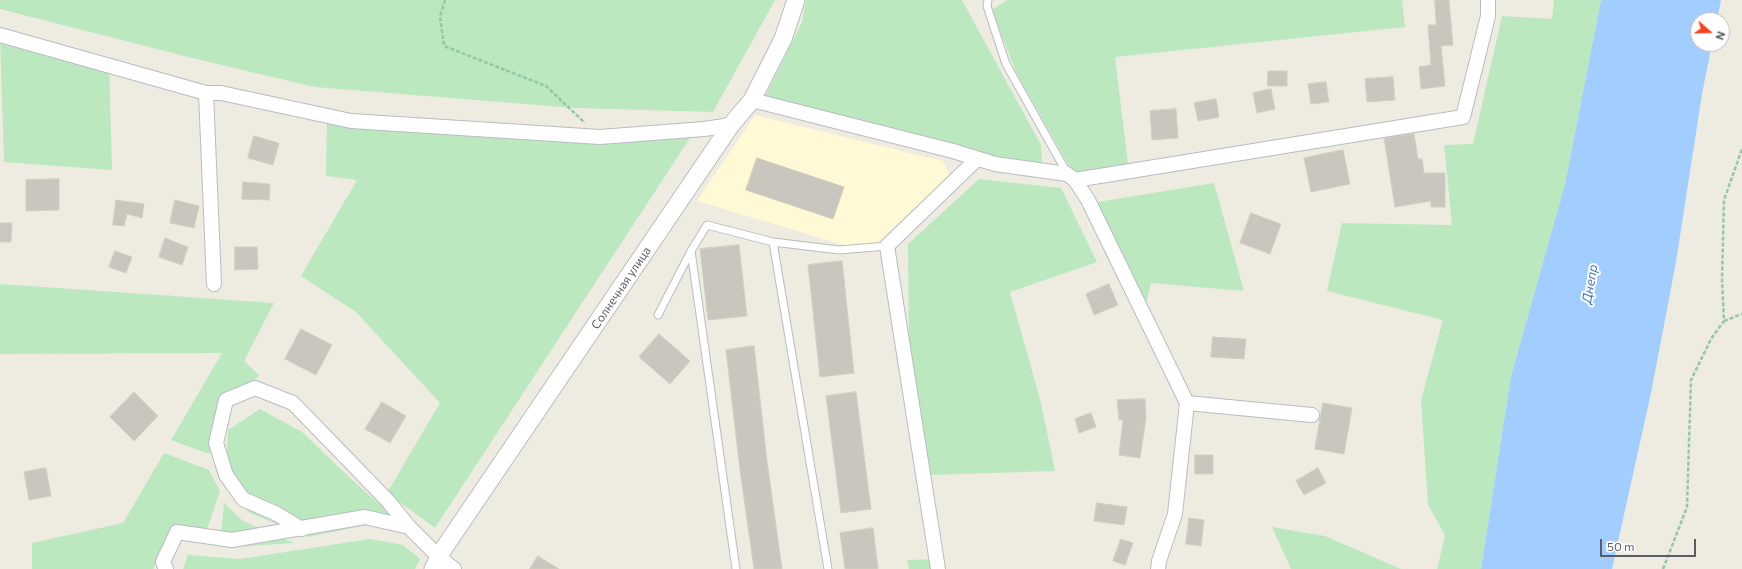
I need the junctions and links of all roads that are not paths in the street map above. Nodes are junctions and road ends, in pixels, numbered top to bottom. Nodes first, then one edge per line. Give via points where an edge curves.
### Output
1 (796, 0) edge
2 (988, 0) edge
3 (1488, 0) edge
4 (0, 35) edge
5 (206, 93) junction
6 (752, 100) junction
7 (731, 125) junction
8 (978, 159) junction
9 (1071, 177) junction
10 (774, 242) junction
11 (887, 246) junction
12 (691, 251) junction
13 (214, 284) dead end
14 (658, 315) dead end
15 (1187, 403) junction
16 (1312, 415) dead end
17 (409, 527) junction
18 (302, 529) junction
19 (436, 563) edge
20 (166, 569) edge
21 (454, 569) edge
22 (736, 569) edge
23 (828, 569) edge
24 (938, 569) edge
25 (1158, 569) edge

1 - 6 street, Солнечная улица via 783,38
2 - 9 lane via 987,6 1006,64
3 - 9 street via 1488,16 1463,117
4 - 5 street
5 - 7 street via 221,93 351,121 600,137
5 - 13 street
6 - 7 street, Солнечная улица
6 - 8 street
7 - 19 street, Солнечная улица
8 - 9 street
8 - 11 street
9 - 15 street via 1088,200
10 - 11 lane via 839,250
10 - 12 lane via 707,225
10 - 23 lane
11 - 24 street
12 - 14 lane
12 - 22 lane
15 - 16 street
15 - 25 street via 1175,514
17 - 18 street via 365,517
17 - 18 street via 388,501 294,403 255,388 226,400 216,443 226,475 243,499 277,514
17 - 19 street
18 - 20 street via 232,540 178,532 163,562
19 - 21 street

